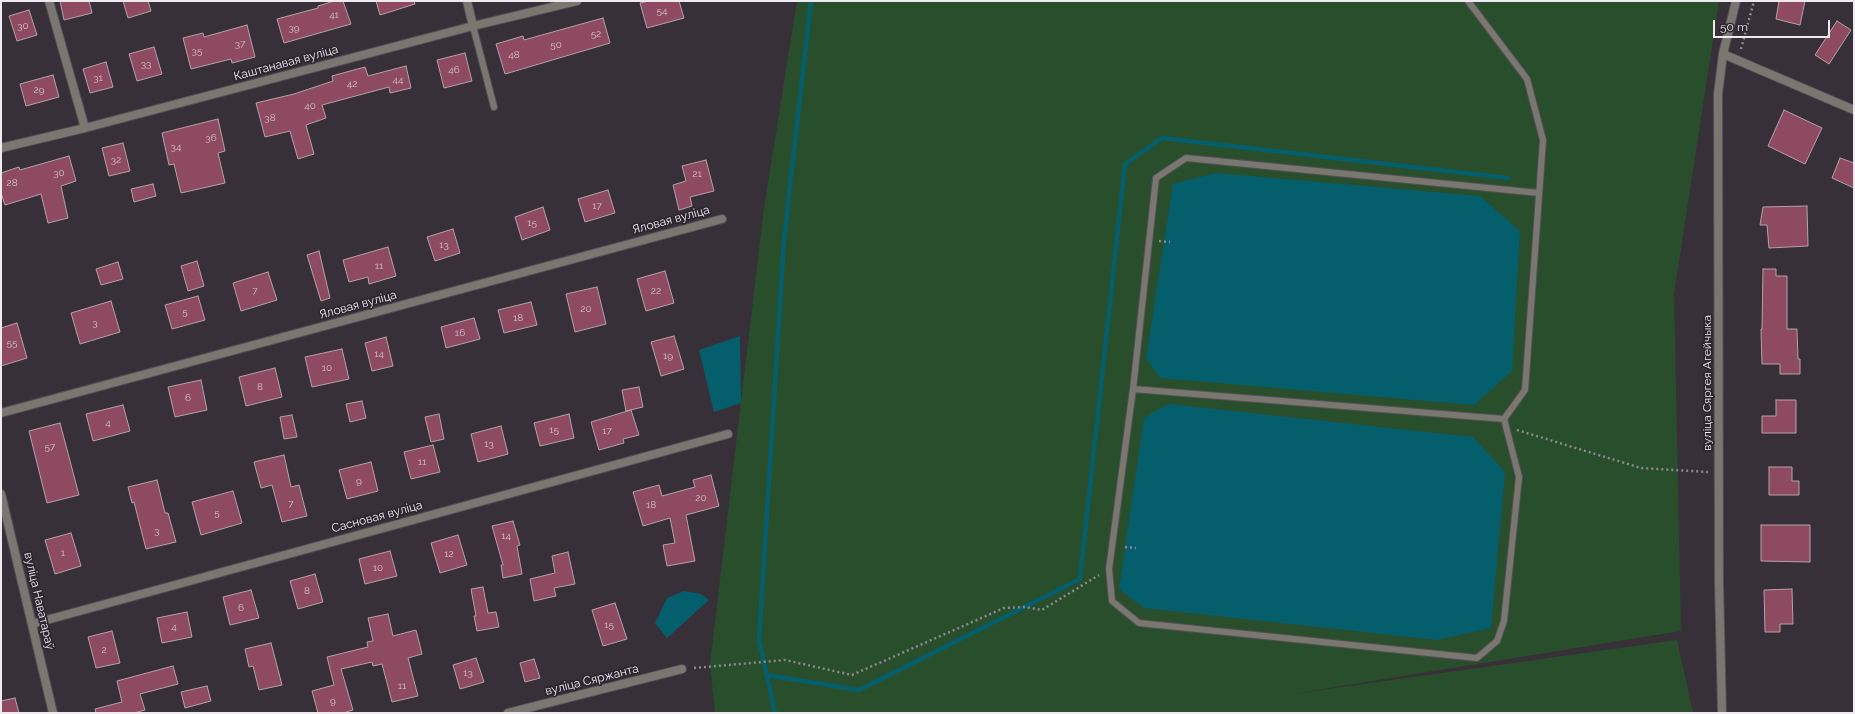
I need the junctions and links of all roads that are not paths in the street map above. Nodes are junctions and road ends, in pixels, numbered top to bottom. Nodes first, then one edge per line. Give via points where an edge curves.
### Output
1 (49, 1) edge
2 (467, 1) edge
3 (577, 1) edge
4 (1468, 1) edge
5 (1736, 1) edge
6 (474, 26) junction
7 (1723, 54) junction
8 (494, 107) dead end
9 (1854, 110) edge
10 (85, 128) junction
11 (1, 148) edge
12 (1539, 193) junction
13 (722, 219) dead end
14 (1133, 389) junction
15 (1, 413) edge
16 (1504, 419) junction
17 (728, 434) dead end
18 (1, 494) edge
19 (32, 624) junction
20 (682, 669) road end
21 (53, 713) edge
22 (508, 713) edge
23 (1722, 713) edge

1 - 10 street
2 - 6 street
3 - 6 street, Каштанавая вуліца
4 - 12 lane via 1527,79 1543,140
5 - 7 street, вуліца Сяргея Агейчыка
6 - 8 lane
6 - 10 street, Каштанавая вуліца
7 - 9 street
7 - 23 street, вуліца Сяргея Агейчыка via 1718,94 1718,582
10 - 11 street, Каштанавая вуліца
12 - 14 lane via 1186,158 1156,178
12 - 16 lane via 1525,390
13 - 15 street, Яловая вуліца
14 - 16 lane
14 - 16 lane via 1109,569 1112,601 1140,623 1477,658 1497,641 1504,621 1519,477
17 - 19 street, Сасновая вуліца
18 - 19 street, вуліца Наватараў
19 - 21 street, вуліца Наватараў
20 - 22 street, вуліца Сяржанта

